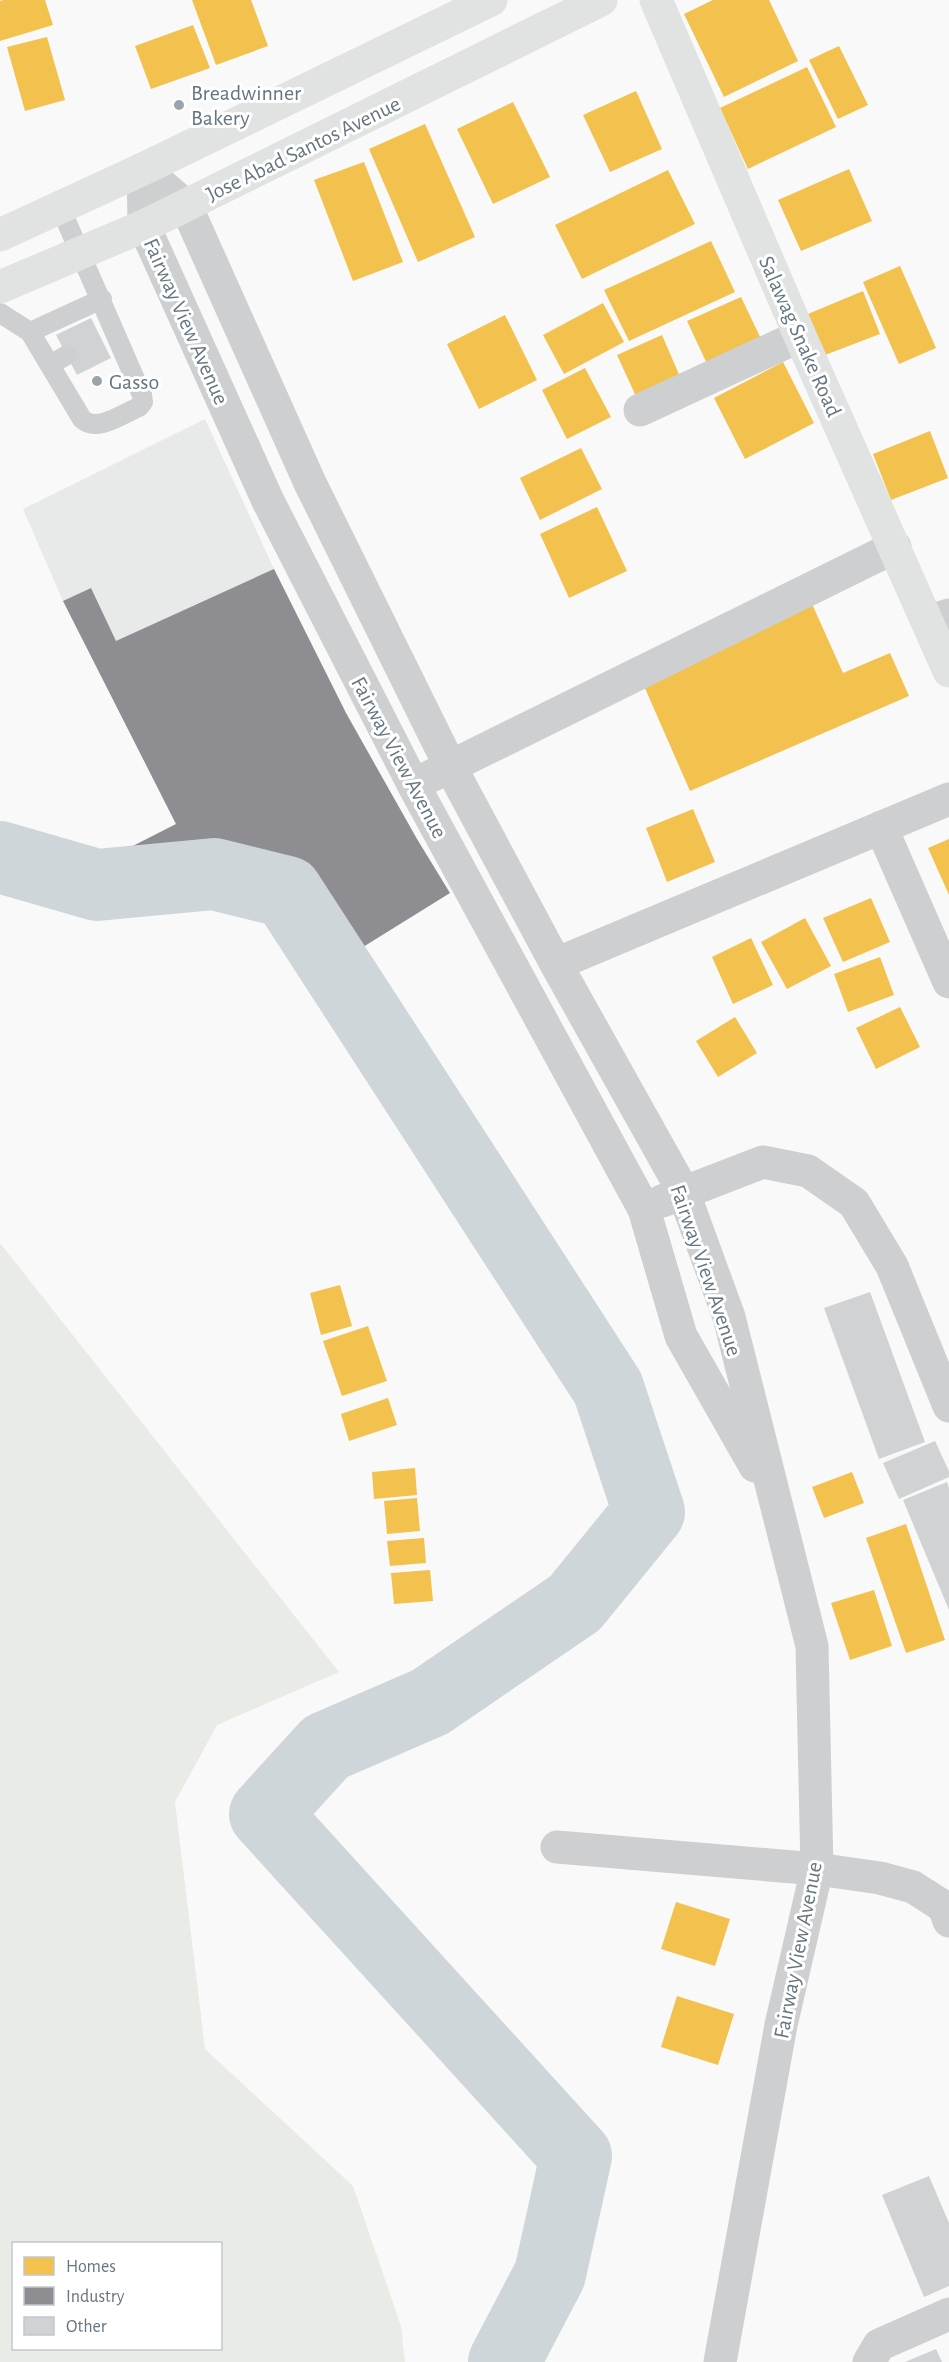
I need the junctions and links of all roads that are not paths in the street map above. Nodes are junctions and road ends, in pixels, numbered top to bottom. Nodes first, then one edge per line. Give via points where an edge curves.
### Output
1 (491, 0) edge
2 (601, 0) edge
3 (656, 0) edge
4 (143, 169) junction
5 (186, 206) junction
6 (60, 207) junction
7 (144, 226) junction
8 (0, 235) edge
9 (81, 254) junction
10 (0, 287) edge
11 (102, 299) junction
12 (0, 313) edge
13 (30, 332) junction
14 (800, 336) junction
15 (67, 355) dead end
16 (50, 365) junction
17 (640, 410) dead end
18 (310, 483) junction
19 (268, 501) junction
20 (895, 547) junction
21 (939, 618) edge
22 (949, 671) edge
23 (450, 766) junction
24 (414, 786) junction
25 (949, 799) edge
26 (881, 827) junction
27 (556, 964) junction
28 (949, 982) edge
29 (683, 1191) junction
30 (644, 1209) junction
31 (949, 1406) edge
32 (775, 1502) junction
33 (557, 1847) dead end
34 (817, 1869) junction
35 (949, 1921) edge
36 (949, 2314) edge
37 (720, 2362) edge
38 (868, 2362) edge

1 - 4 main road
2 - 5 main road, Jose Abad Santos Avenue
3 - 14 main road, Salawag Snake Road
4 - 5 street, Fairway View Avenue
4 - 6 main road
4 - 7 street, Fairway View Avenue
5 - 7 main road, Jose Abad Santos Avenue
5 - 18 street, Fairway View Avenue
6 - 8 main road
6 - 9 lane
7 - 9 main road, Jose Abad Santos Avenue
7 - 19 street, Fairway View Avenue
9 - 10 main road, Jose Abad Santos Avenue
9 - 11 lane
11 - 13 lane
11 - 16 lane via 109,335 143,402 97,425 88,425
12 - 13 lane
13 - 16 lane
14 - 17 street
14 - 20 main road, Salawag Snake Road
15 - 16 lane
18 - 19 street
18 - 23 street, Fairway View Avenue
19 - 24 street, Fairway View Avenue
20 - 21 main road, Salawag Snake Road
20 - 23 street
21 - 22 main road, Salawag Snake Road
23 - 24 street
23 - 27 street, Fairway View Avenue
24 - 30 street, Fairway View Avenue
25 - 26 street
26 - 27 street
26 - 28 street
27 - 29 street, Fairway View Avenue
29 - 30 street
29 - 31 street via 763,1162 808,1171 854,1203 892,1266
29 - 32 street, Fairway View Avenue via 729,1317
30 - 32 street, Fairway View Avenue via 681,1335
32 - 34 street, Fairway View Avenue via 812,1646
33 - 34 street
34 - 35 street via 913,1887 944,1907
34 - 37 street, Fairway View Avenue via 781,2025
36 - 38 street via 879,2345

